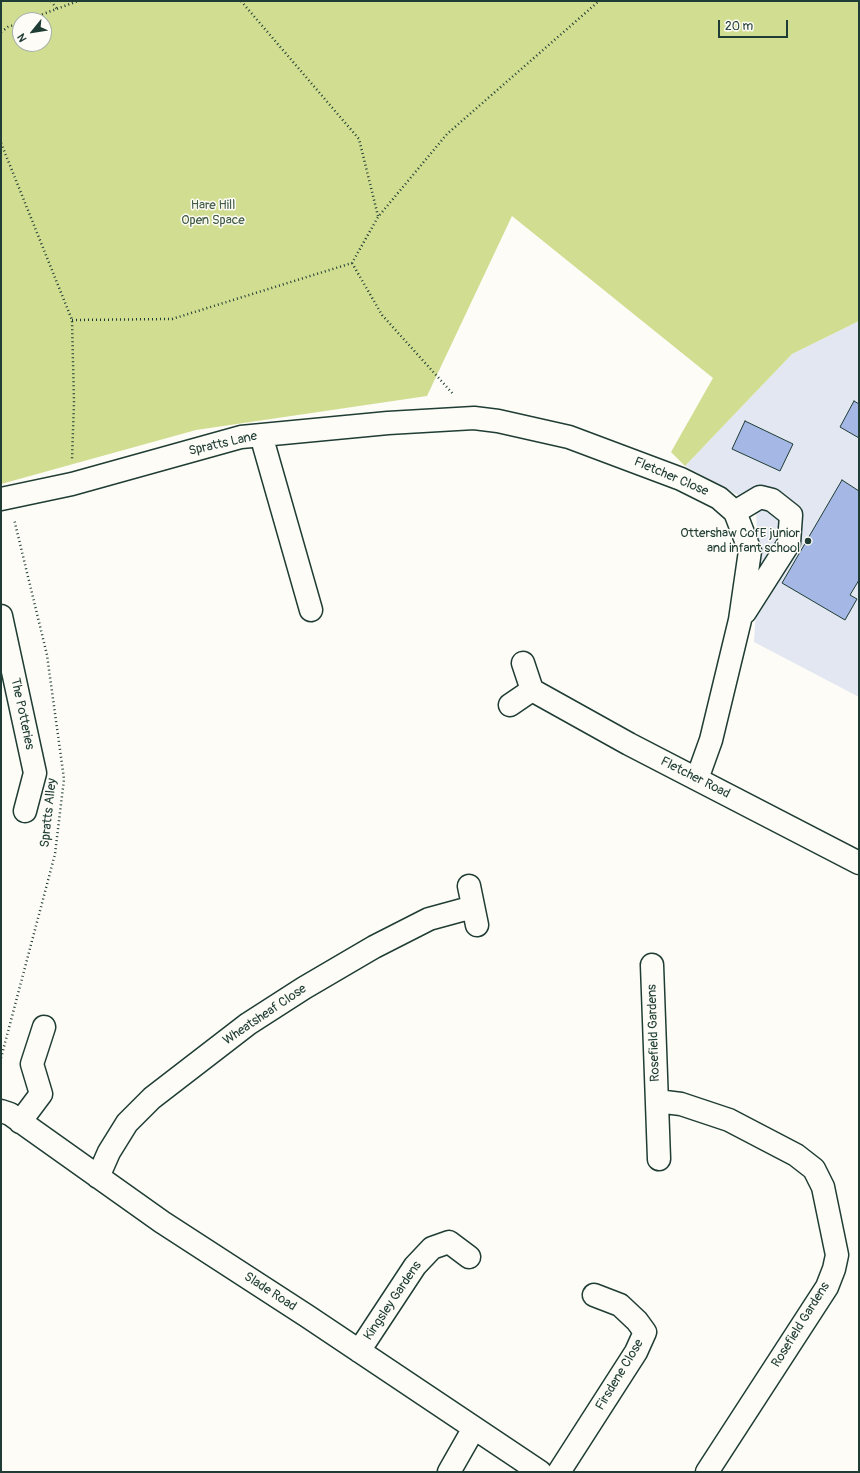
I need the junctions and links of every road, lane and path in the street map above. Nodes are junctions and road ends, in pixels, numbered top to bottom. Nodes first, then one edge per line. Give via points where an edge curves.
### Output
1 (51, 1) edge
2 (78, 1) edge
3 (241, 1) edge
4 (599, 1) edge
5 (57, 9) junction
6 (49, 12) edge
7 (12, 25) edge
8 (1, 32) edge
9 (1, 142) edge
10 (378, 217) junction
11 (352, 263) junction
12 (72, 320) junction
13 (474, 418) junction
14 (498, 421) joint
15 (261, 435) junction
16 (72, 484) junction
17 (5, 498) edge
18 (735, 512) junction
19 (311, 610) dead end
20 (1, 616) edge
21 (740, 620) junction
22 (523, 662) dead end
23 (532, 690) junction
24 (510, 705) dead end
25 (696, 779) junction
26 (25, 811) dead end
27 (859, 863) edge
28 (468, 886) dead end
29 (652, 965) dead end
30 (44, 1027) dead end
31 (1, 1058) edge
32 (657, 1101) junction
33 (1, 1111) edge
34 (20, 1122) junction
35 (659, 1159) dead end
36 (98, 1177) junction
37 (469, 1257) dead end
38 (594, 1295) dead end
39 (359, 1351) junction
40 (474, 1428) junction
41 (449, 1472) edge
42 (540, 1472) edge
43 (559, 1472) edge
44 (707, 1472) edge

1 - 5 path
2 - 5 path
3 - 10 path via 359,138
4 - 10 path via 447,134
5 - 6 path
7 - 8 path
9 - 12 path
10 - 11 path
11 - 12 path via 172,319
11 - 13 path via 382,315
12 - 16 path
13 - 14 street, Spratts Lane
13 - 15 street, Spratts Lane
14 - 18 street, Fletcher Close via 569,437 680,479 719,498
15 - 16 street, Spratts Lane via 241,437
15 - 19 street
16 - 17 street, Spratts Lane
17 - 31 path, Spratts Alley via 47,655 64,779 55,854
18 - 21 street, Fletcher Close via 750,551
18 - 21 street via 760,497 772,500 791,515 789,543
20 - 26 street, The Potteries via 35,773
21 - 25 street, Fletcher Close via 711,740
22 - 23 street
23 - 24 street
23 - 25 street, Fletcher Road
25 - 27 street, Fletcher Road
28 - 36 street, Wheatsheaf Close via 475,916 429,919 374,946 248,1024 152,1098 127,1123 109,1152
29 - 32 street, Rosefield Gardens
30 - 34 street via 32,1064 41,1094
32 - 35 street, Rosefield Gardens
32 - 44 street, Rosefield Gardens via 682,1104 729,1120 796,1155 814,1169 823,1187 837,1256 827,1287
33 - 34 street, Slade Road
34 - 36 street, Slade Road
36 - 39 street, Slade Road
37 - 39 street, Kingsley Gardens via 449,1242 432,1248 415,1266
38 - 43 street, Firsdene Close via 620,1305 645,1332 636,1352
39 - 40 street, Slade Road
40 - 41 street
40 - 42 street, Slade Road

